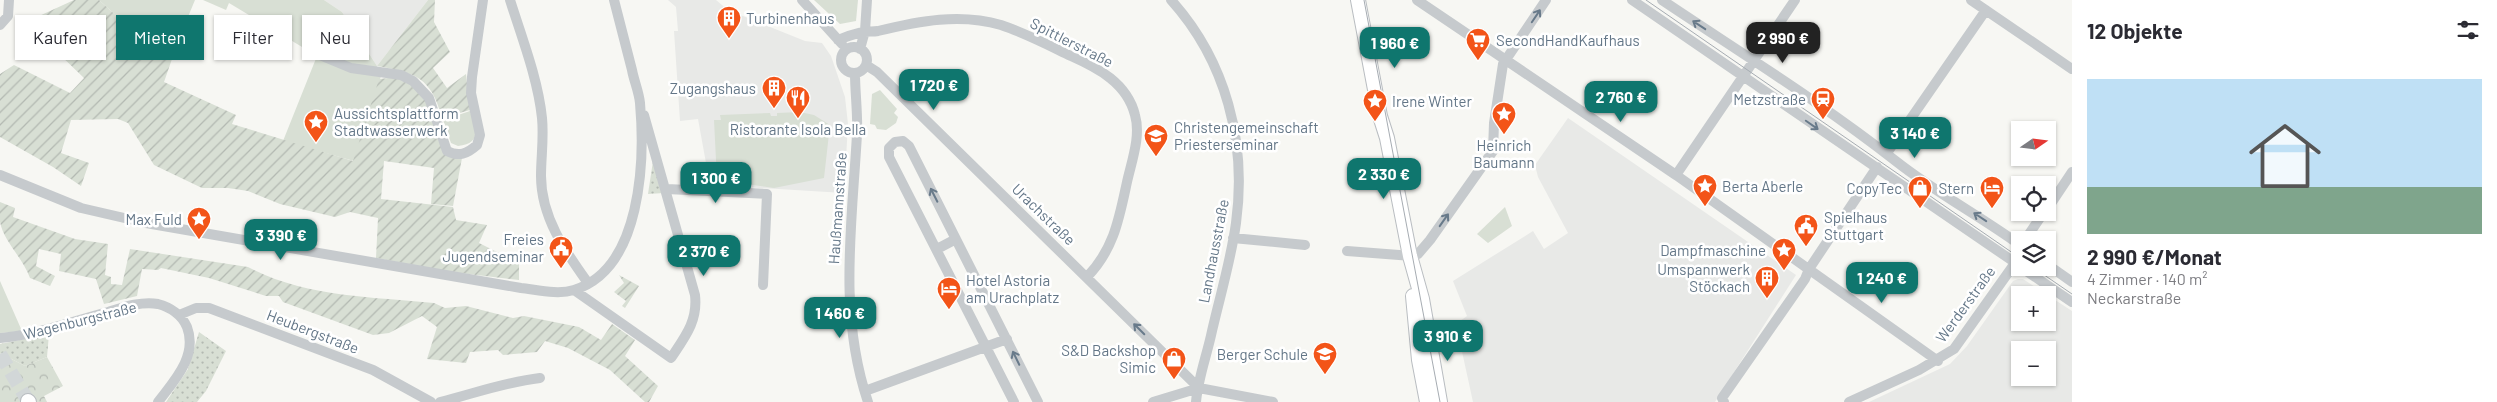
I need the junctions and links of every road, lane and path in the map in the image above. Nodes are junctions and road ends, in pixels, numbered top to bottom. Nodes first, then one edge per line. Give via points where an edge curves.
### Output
1 (9, 0) edge
2 (483, 0) edge
3 (510, 0) edge
4 (614, 0) edge
5 (802, 0) edge
6 (867, 0) edge
7 (1171, 0) edge
8 (1358, 0) edge
9 (1367, 0) edge
10 (1417, 0) edge
11 (1546, 0) edge
12 (1632, 0) edge
13 (1662, 0) edge
14 (1794, 0) edge
15 (1971, 0) edge
16 (1986, 10) junction
17 (0, 25) edge
18 (865, 31) junction
19 (838, 40) junction
20 (860, 49) junction
21 (847, 50) junction
22 (332, 60) edge
23 (1505, 61) junction
24 (1754, 61) junction
25 (866, 65) junction
26 (2072, 69) edge
27 (855, 73) junction
28 (1744, 76) junction
29 (640, 101) junction
30 (1387, 138) junction
31 (1887, 153) junction
32 (1877, 167) junction
33 (2072, 172) edge
34 (1676, 174) junction
35 (0, 175) edge
36 (666, 189) junction
37 (2056, 196) edge
38 (1233, 238) junction
39 (956, 239) junction
40 (2011, 239) edge
41 (1305, 245) dead end
42 (937, 248) junction
43 (1347, 251) dead end
44 (1411, 256) junction
45 (2011, 258) edge
46 (1809, 269) junction
47 (2056, 271) edge
48 (2011, 274) edge
49 (2037, 276) edge
50 (1087, 277) junction
51 (2072, 282) edge
52 (588, 283) junction
53 (763, 285) dead end
54 (574, 290) junction
55 (2072, 302) edge
56 (179, 315) junction
57 (0, 338) edge
58 (1007, 340) junction
59 (987, 347) junction
60 (1938, 361) junction
61 (540, 378) dead end
62 (1198, 388) junction
63 (864, 391) junction
64 (1723, 400) edge
65 (158, 402) edge
66 (431, 402) edge
67 (440, 402) edge
68 (868, 402) edge
69 (1014, 402) edge
70 (1038, 402) edge
71 (1153, 402) edge
72 (1196, 402) edge
73 (1273, 402) edge
74 (1427, 402) edge
75 (1440, 402) edge
76 (1849, 402) edge

1 - 17 street via 8,16
2 - 22 street via 471,92 480,134 477,146 461,155 447,151 429,98 413,81 401,75 351,68
3 - 52 street via 537,90 542,118 544,202 567,254
4 - 29 street
5 - 19 street
6 - 18 street
7 - 38 street, Landhausstraße via 1204,46 1228,101 1239,170
8 - 30 main road
9 - 30 main road via 1390,122
10 - 23 street
23 -> 11 street
12 - 28 street
24 -> 13 street
14 - 24 street
15 - 16 street
16 - 26 street
16 - 31 street
18 - 19 street, Spittlerstraße
18 - 20 street
18 - 50 street, Spittlerstraße via 877,32 911,22 942,19 996,24 1096,68 1121,88 1136,117 1135,147 1112,240 1103,260
19 - 21 street
20 - 21 street
20 - 25 street via 866,56
21 - 27 street via 842,63
23 - 34 street
44 -> 23 street via 1418,254 1430,240 1493,150 1494,123
24 - 28 street
24 - 31 street
25 - 27 street
25 - 50 street, Urachstraße via 877,72
27 - 63 street, Haußmannstraße via 857,134 848,282 853,339
28 -> 32 street
28 - 34 street
29 - 36 street
29 - 52 street via 642,157 635,206 614,261
30 - 44 main road
40 -> 31 street
32 - 45 street
32 - 46 street
33 - 37 street
34 - 46 street
35 - 54 street via 81,208 146,223 522,288 553,292
36 - 53 street via 767,194
36 - 54 street via 697,309 694,322 671,358
38 - 41 street
38 - 62 street, Landhausstraße
39 - 42 street
39 -> 42 street via 909,146 903,141 896,142 889,148 889,156
39 - 58 street
42 - 59 street
43 - 44 street
44 - 74 main road via 1417,343
44 - 75 main road
46 - 60 street
46 - 64 street
47 - 51 street
48 - 60 street, Werderstraße via 1954,349
49 - 55 street
62 -> 50 street, Urachstraße
52 - 54 street
56 - 57 street, Wagenburgstraße via 157,304 143,304
56 - 65 street via 189,334 187,359 182,371
56 - 66 street, Heubergstraße via 196,308 209,308 373,370
58 - 59 street
70 -> 58 street
59 - 63 street
59 - 69 street
60 - 76 street, Werderstraße
61 - 67 street via 515,381
62 - 71 street
62 - 72 street, Landhausstraße
62 - 73 street
63 - 68 street, Haußmannstraße

